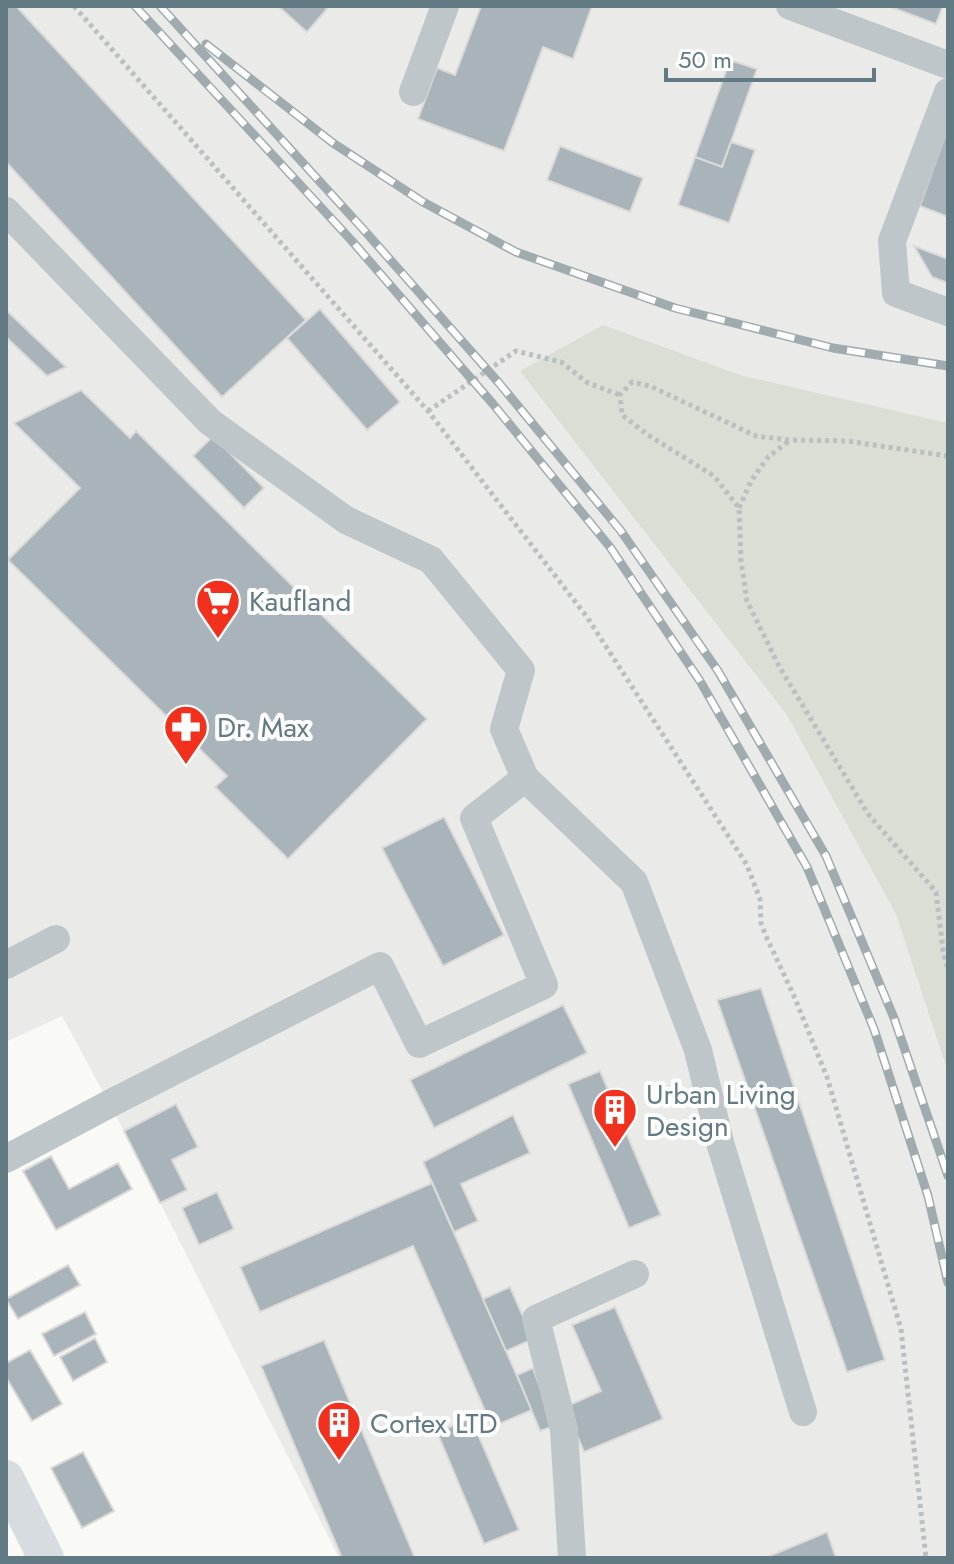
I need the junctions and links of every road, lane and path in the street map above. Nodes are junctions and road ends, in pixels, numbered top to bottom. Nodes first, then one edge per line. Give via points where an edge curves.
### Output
1 (74, 6) edge
2 (445, 6) edge
3 (790, 6) edge
4 (948, 65) edge
5 (413, 92) dead end
6 (948, 92) edge
7 (6, 211) edge
8 (948, 312) edge
9 (620, 395) junction
10 (428, 411) junction
11 (789, 440) junction
12 (948, 456) edge
13 (739, 508) junction
14 (525, 778) junction
15 (56, 939) dead end
16 (6, 965) edge
17 (948, 969) edge
18 (6, 1159) edge
19 (635, 1274) dead end
20 (803, 1412) dead end
21 (6, 1478) edge
22 (46, 1558) edge
23 (572, 1558) edge
24 (926, 1558) edge

1 - 10 path
2 - 5 lane
3 - 4 lane
6 - 8 lane via 892,241 896,293
7 - 14 lane via 210,422 346,520 431,560 521,670 504,729
9 - 10 path via 588,383 561,362 516,351
9 - 11 path via 632,382 650,386 756,436
9 - 13 path via 622,415 714,476
10 - 24 path via 587,617 747,865 765,934 827,1077 901,1329
11 - 12 path via 847,441
11 - 13 path via 768,457
13 - 17 path via 747,601 779,666 868,814 936,892
14 - 18 lane via 474,818 544,985 419,1044 380,966
14 - 20 lane via 634,882 698,1050 721,1146
15 - 16 lane
19 - 23 lane via 536,1319 564,1430
21 - 22 main road

